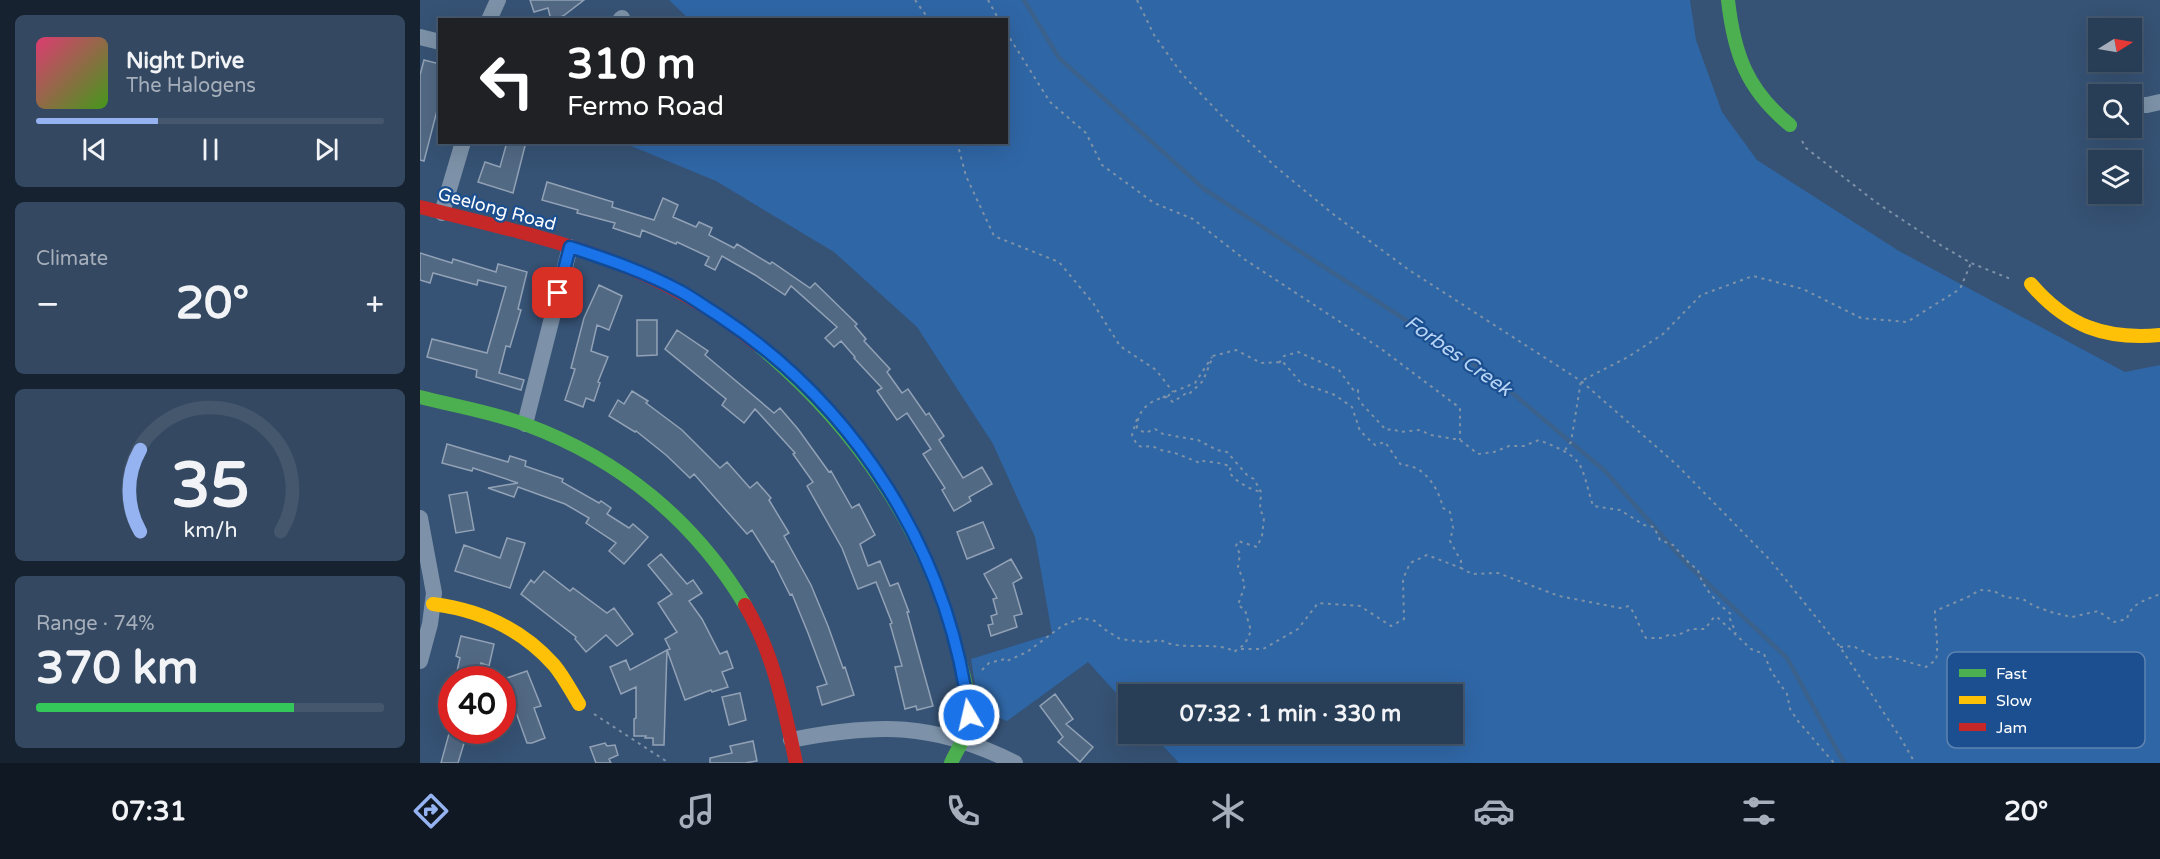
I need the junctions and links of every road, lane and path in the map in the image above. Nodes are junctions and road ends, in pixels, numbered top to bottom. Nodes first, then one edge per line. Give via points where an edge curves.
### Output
1 (498, 0) edge
2 (915, 0) edge
3 (988, 0) edge
4 (1137, 0) edge
5 (1728, 0) edge
6 (490, 18) edge
7 (926, 18) edge
8 (998, 18) edge
9 (1008, 35) edge
10 (420, 37) edge
11 (438, 42) edge
12 (2160, 102) edge
13 (2142, 105) edge
14 (1790, 125) joint
15 (461, 144) edge
16 (958, 144) edge
17 (420, 207) edge
18 (442, 213) junction
19 (570, 247) junction
20 (1971, 263) junction
21 (2031, 284) joint
22 (2160, 335) edge
23 (1213, 356) junction
24 (1279, 363) junction
25 (1581, 381) junction
26 (1173, 392) junction
27 (420, 397) edge
28 (1163, 398) junction
29 (1138, 418) junction
30 (525, 424) junction
31 (1460, 440) junction
32 (1565, 450) junction
33 (1261, 492) junction
34 (420, 518) edge
35 (1461, 568) junction
36 (2160, 594) edge
37 (433, 604) junction
38 (1739, 636) junction
39 (1840, 647) junction
40 (1240, 649) junction
41 (420, 662) edge
42 (963, 680) junction
43 (579, 704) joint
44 (791, 740) junction
45 (964, 741) junction
46 (669, 763) edge
47 (796, 763) edge
48 (951, 763) edge
49 (1014, 763) edge
50 (1834, 763) edge
51 (1915, 763) edge

1 - 6 street
2 - 7 path
3 - 8 path
4 - 25 path via 1154,35 1182,74 1276,167 1409,270
5 - 14 street via 1734,39 1749,82 1774,114
9 - 31 path via 1050,102 1086,132 1102,165 1154,203 1193,219 1244,259 1380,348 1460,408
10 - 11 street
12 - 13 street
14 - 20 path via 1806,148 1877,203
15 - 18 street
16 - 26 path via 966,176 994,236 1059,262 1093,303 1120,346 1156,370
17 - 18 street, Geelong Road
18 - 19 street, Geelong Road
19 - 30 street
19 - 42 street, Geelong Road via 630,267 681,291 743,332 789,369 828,408 884,481 920,545 945,607
20 - 21 path via 2006,279
20 - 25 path via 1960,289 1907,322 1862,318 1803,289 1753,276 1701,295 1663,334
21 - 22 street via 2055,309 2092,329 2133,337
23 - 24 path via 1236,350 1261,363
23 - 26 path via 1195,383
23 - 28 path via 1203,381 1192,392 1173,402
24 - 31 path via 1284,356 1298,352 1339,370 1386,430 1420,430
24 - 35 path via 1283,362 1300,383 1335,395 1352,407 1360,431 1375,445 1385,442 1401,465 1411,465 1424,474 1440,494 1443,508 1450,512 1450,541
25 - 32 path via 1571,442
25 - 39 path via 1676,464 1770,560
26 - 28 path
27 - 30 street
28 - 29 path via 1148,403
29 - 33 path via 1137,428 1145,433 1155,429 1227,452 1254,479
29 - 33 path via 1132,435 1137,446 1152,446 1200,463 1227,464 1237,480
30 - 44 street via 618,468 699,539 725,571 762,639 777,679
31 - 32 path via 1478,454 1539,440
32 - 38 path via 1585,471 1593,506 1620,510 1654,527 1660,540 1673,545 1698,570 1704,586 1731,614
33 - 40 path via 1264,518 1260,542 1257,547 1238,542 1236,546 1245,585 1238,605 1245,610 1251,630
34 - 37 street
35 - 38 path via 1472,574 1498,573 1558,596 1620,608 1629,606 1646,638 1705,629 1718,616
35 - 40 path via 1427,555 1410,563 1403,579 1404,619 1391,626 1360,606 1318,603 1298,629 1263,649
36 - 39 path via 2137,604 2127,619 2114,622 2098,610 2072,616 2054,613 2023,599 1980,590 1935,610 1936,660 1926,667 1887,656 1878,659 1853,646
37 - 41 street
37 - 43 street via 464,608 505,624 555,667
38 - 50 path via 1751,649 1764,654 1787,694 1790,709
39 - 51 path
40 - 42 path via 1234,652 1225,648 1169,645 1161,640 1120,639 1095,621 1081,618 1062,626 1027,652 1007,661 989,663
42 - 45 street, Geelong Road via 969,715
43 - 46 path
44 - 45 street via 869,728 917,730
44 - 47 street
45 - 48 street
45 - 49 street

